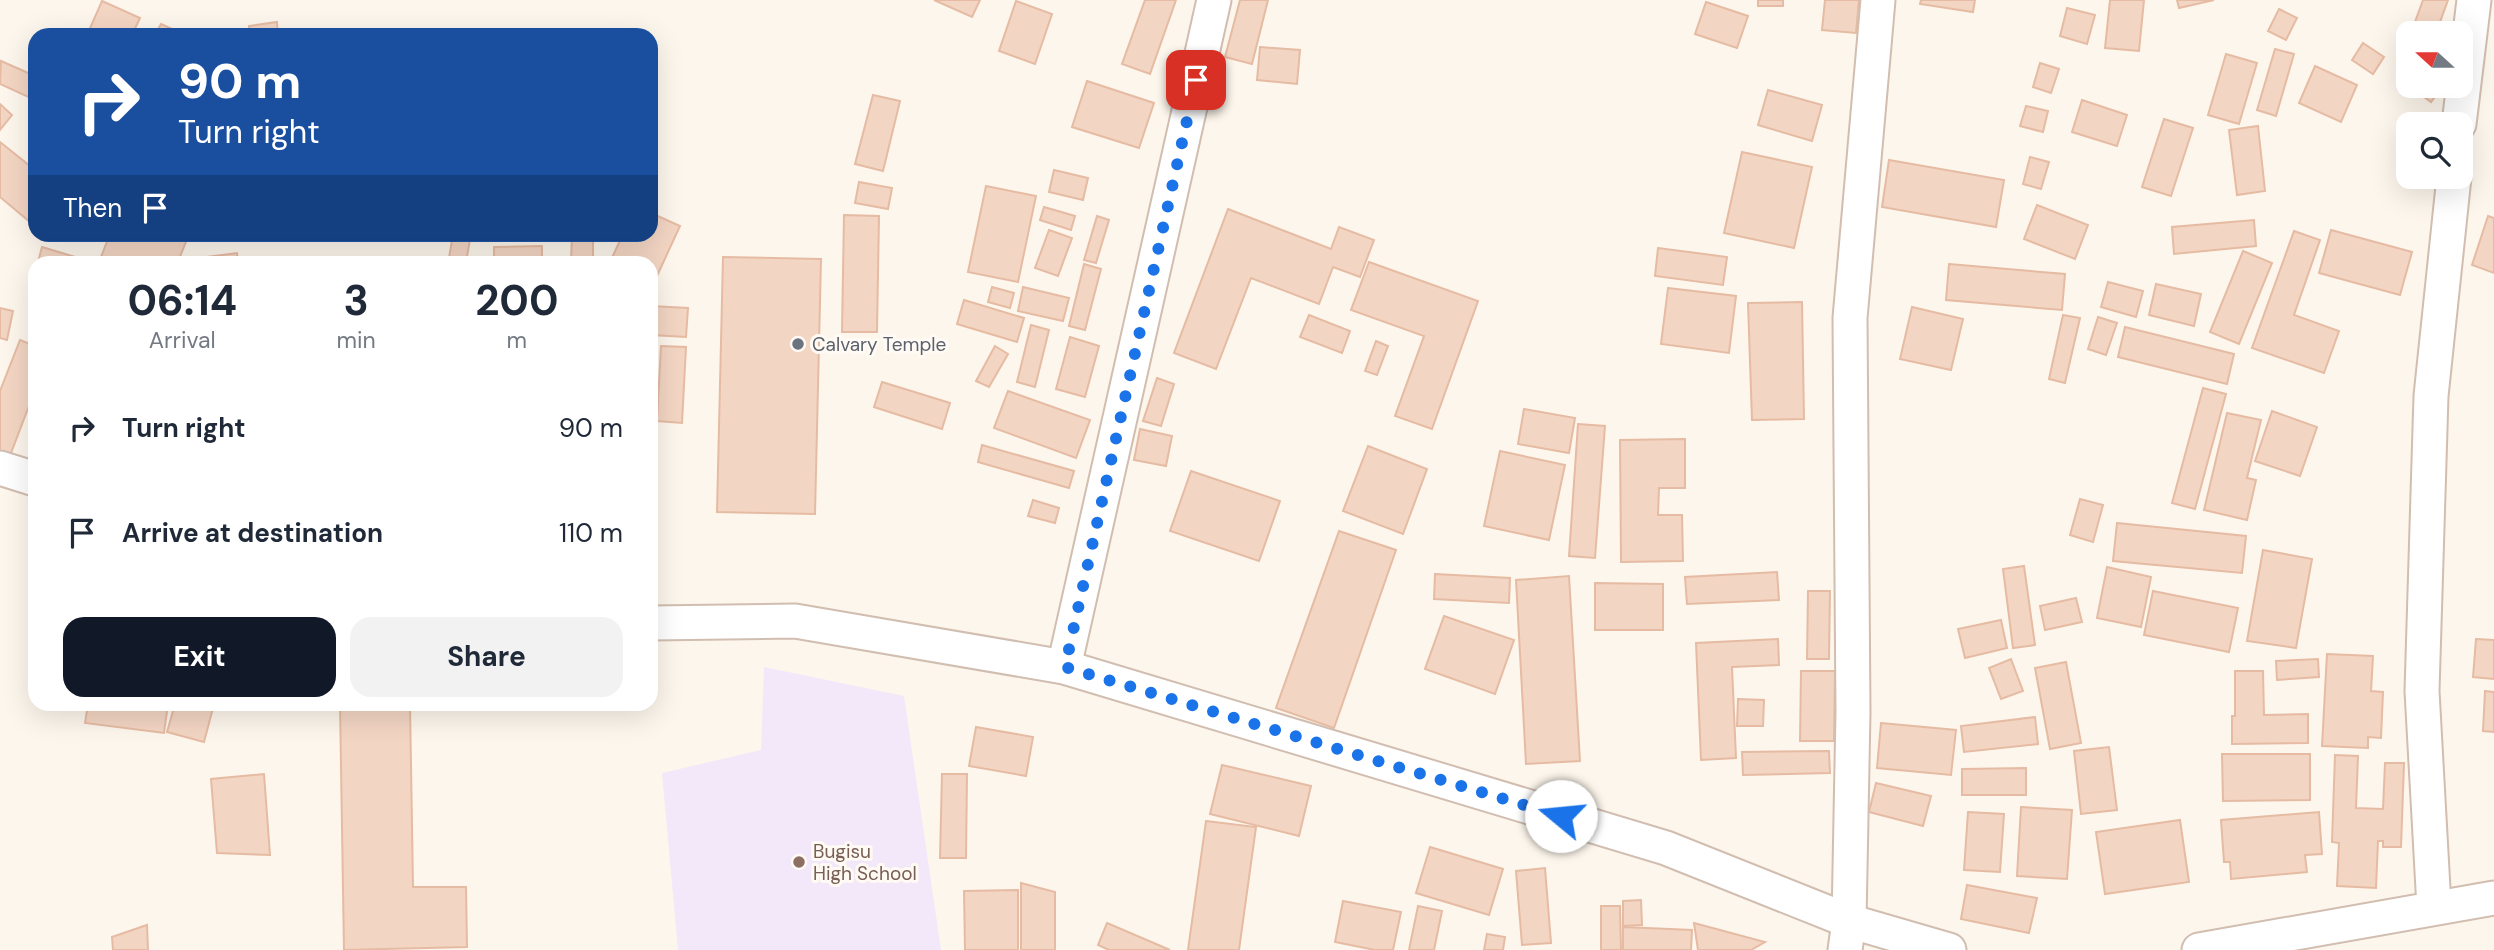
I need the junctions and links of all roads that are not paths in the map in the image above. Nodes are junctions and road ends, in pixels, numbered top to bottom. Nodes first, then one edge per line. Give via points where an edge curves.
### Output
1 (1214, 0) edge
2 (1878, 0) edge
3 (2474, 0) edge
4 (2460, 112) edge
5 (2453, 189) edge
6 (0, 468) edge
7 (28, 477) edge
8 (658, 623) edge
9 (1065, 667) junction
10 (2494, 898) edge
11 (2434, 907) junction
12 (1847, 935) edge
13 (1949, 950) edge
14 (2199, 950) edge

1 - 9 street
2 - 12 street via 1850,318 1853,712
3 - 4 street
5 - 11 street via 2431,396 2422,677
6 - 7 street
8 - 9 street via 795,621
9 - 12 street via 1666,848
10 - 11 street
11 - 14 street
12 - 13 street

